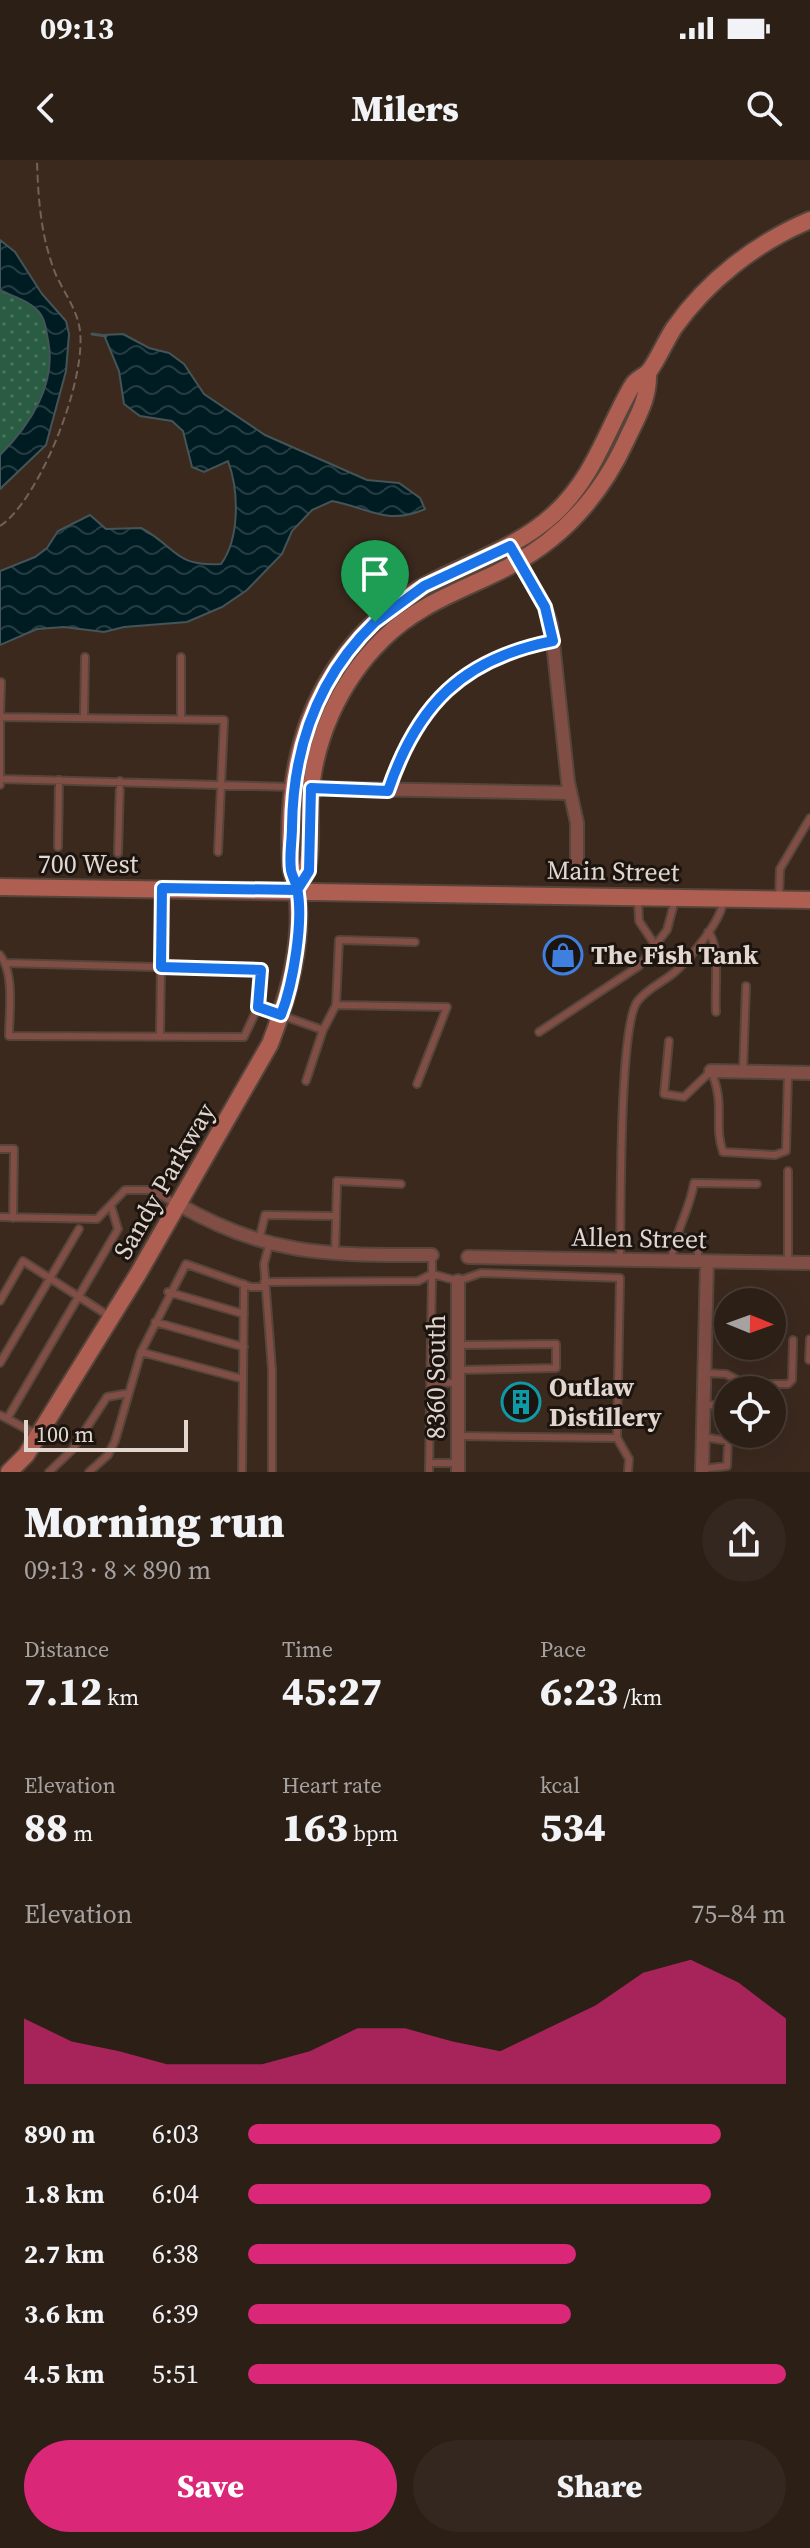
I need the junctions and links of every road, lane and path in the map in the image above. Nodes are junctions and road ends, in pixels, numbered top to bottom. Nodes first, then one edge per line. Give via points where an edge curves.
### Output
1 (37, 160) edge
2 (810, 220) edge
3 (0, 526) edge
4 (515, 553) junction
5 (553, 641) junction
6 (85, 657) dead end
7 (181, 657) dead end
8 (1, 682) edge
9 (0, 717) edge
10 (84, 717) junction
11 (181, 719) junction
12 (59, 780) junction
13 (120, 781) junction
14 (0, 782) edge
15 (223, 783) junction
16 (293, 787) junction
17 (311, 788) junction
18 (388, 791) junction
19 (570, 793) junction
20 (810, 818) edge
21 (58, 847) dead end
22 (218, 852) dead end
23 (118, 853) dead end
24 (577, 864) dead end
25 (0, 887) edge
26 (162, 888) junction
27 (297, 890) junction
28 (415, 891) joint
29 (638, 896) junction
30 (676, 897) junction
31 (723, 898) junction
32 (779, 899) junction
33 (810, 900) edge
34 (708, 932) junction
35 (415, 942) dead end
36 (655, 945) junction
37 (0, 955) edge
38 (6, 963) junction
39 (161, 967) junction
40 (746, 986) dead end
41 (336, 1005) junction
42 (258, 1007) junction
43 (716, 1012) dead end
44 (281, 1015) junction
45 (323, 1030) junction
46 (539, 1032) dead end
47 (160, 1037) junction
48 (669, 1041) dead end
49 (711, 1071) junction
50 (743, 1072) junction
51 (788, 1073) junction
52 (810, 1073) edge
53 (306, 1081) dead end
54 (417, 1084) dead end
55 (0, 1149) edge
56 (788, 1171) dead end
57 (401, 1184) dead end
58 (757, 1184) dead end
59 (178, 1204) junction
60 (111, 1206) junction
61 (335, 1216) junction
62 (0, 1217) edge
63 (13, 1218) junction
64 (79, 1229) dead end
65 (675, 1237) junction
66 (264, 1244) junction
67 (335, 1255) junction
68 (432, 1255) joint
69 (468, 1257) dead end
70 (620, 1260) junction
71 (671, 1262) junction
72 (703, 1262) junction
73 (788, 1263) junction
74 (810, 1263) edge
75 (432, 1274) junction
76 (50, 1278) junction
77 (458, 1281) junction
78 (244, 1284) junction
79 (264, 1284) junction
80 (168, 1292) junction
81 (76, 1296) junction
82 (0, 1301) edge
83 (244, 1314) junction
84 (111, 1317) junction
85 (155, 1322) junction
86 (810, 1339) edge
87 (793, 1340) dead end
88 (458, 1345) junction
89 (244, 1347) junction
90 (141, 1352) junction
91 (809, 1360) edge
92 (0, 1363) edge
93 (705, 1373) junction
94 (458, 1376) junction
95 (243, 1379) junction
96 (430, 1382) junction
97 (129, 1393) junction
98 (704, 1405) junction
99 (714, 1405) edge
100 (3, 1417) edge
101 (38, 1435) junction
102 (458, 1436) junction
103 (703, 1437) junction
104 (617, 1438) junction
105 (429, 1463) junction
106 (458, 1468) edge
107 (702, 1470) edge
108 (9, 1472) edge
109 (49, 1472) edge
110 (89, 1472) edge
111 (242, 1472) edge
112 (272, 1472) edge
113 (429, 1472) edge
114 (628, 1472) edge

1 - 3 path via 42,230 80,328 79,366 68,412 35,483
2 - 4 main road via 758,247 722,275 676,326 648,373 634,382 602,451 575,491
4 - 5 street via 545,607
4 - 16 main road via 412,593 357,640 331,674 310,717
4 - 17 main road via 426,605 371,650 331,712
5 - 18 street via 472,670 446,689 413,729
5 - 19 street
6 - 10 lane
7 - 11 lane
8 - 9 lane
9 - 10 lane
9 - 14 lane
10 - 11 lane
11 - 15 lane via 224,720
12 - 13 lane
12 - 14 lane
12 - 21 lane
13 - 15 lane
13 - 23 lane
15 - 16 lane
15 - 22 lane
16 - 27 main road via 291,871
17 - 18 street
17 - 27 main road via 309,871
18 - 19 street
19 - 24 street via 577,823
20 - 32 lane via 780,869
25 - 26 main road, 700 West
26 - 27 main road, 700 West
26 - 39 lane
27 - 28 main road, 700 West
27 - 44 main road, Sandy Parkway via 295,955
28 - 29 main road, Main Street
29 - 30 main road, Main Street
29 - 36 lane via 639,921
30 - 31 main road, Main Street
30 - 36 lane via 667,930
31 - 32 main road, Main Street
31 - 34 lane via 722,915
32 - 33 main road, Main Street
34 - 43 lane via 717,946
34 - 70 lane via 633,1012
35 - 41 lane via 339,940
36 - 46 lane via 639,966
37 - 38 lane
38 - 39 lane
38 - 47 lane via 9,1036
39 - 42 lane via 261,970
39 - 47 lane
40 - 50 lane
41 - 45 lane
41 - 54 lane via 447,1007
42 - 44 lane
42 - 47 lane via 244,1037
44 - 45 lane
44 - 59 main road, Sandy Parkway via 270,1044
45 - 53 lane
48 - 49 lane via 664,1094 684,1097
49 - 50 street
49 - 51 lane via 721,1093 723,1152 775,1155 786,1151
50 - 51 street
51 - 52 street
55 - 63 lane via 14,1149
56 - 73 lane
57 - 61 lane via 337,1181
58 - 65 lane via 694,1183
59 - 60 lane via 150,1190 125,1190
59 - 66 street
59 - 84 main road, Sandy Parkway
60 - 63 lane via 97,1219
60 - 81 lane via 118,1229
61 - 66 lane via 265,1215
61 - 67 lane
62 - 63 lane
64 - 76 lane
65 - 71 lane
65 - 72 lane via 692,1239
66 - 67 street
66 - 79 lane
67 - 68 street
68 - 75 lane
69 - 70 street, Allen Street
70 - 71 street, Allen Street
71 - 72 street, Allen Street
72 - 73 street, Allen Street
72 - 93 street
73 - 74 street, Allen Street
75 - 77 lane
75 - 79 lane via 418,1281
75 - 96 lane
76 - 81 lane
76 - 82 lane via 23,1261
76 - 92 lane
77 - 88 street, 8360 South
77 - 104 lane via 481,1273 620,1278
78 - 79 lane
78 - 80 lane via 186,1264
78 - 83 lane
79 - 112 lane via 272,1370
80 - 83 lane
80 - 85 lane
81 - 84 lane
81 - 100 lane
83 - 89 lane
84 - 101 main road, Sandy Parkway
85 - 89 lane
85 - 90 lane
86 - 91 lane
87 - 93 lane via 788,1384 745,1384 726,1374
88 - 94 street, 8360 South
88 - 94 lane via 556,1344 556,1368
89 - 95 lane
90 - 95 lane
90 - 97 lane
93 - 98 street
94 - 96 lane
94 - 102 street, 8360 South
95 - 111 lane
96 - 105 lane
97 - 109 lane via 107,1397 72,1450
97 - 110 lane via 108,1455
98 - 99 lane
98 - 103 street
100 - 101 lane
101 - 108 main road, Sandy Parkway
102 - 104 lane
102 - 106 street, 8360 South
103 - 107 street
103 - 107 lane via 728,1441 727,1466
104 - 114 lane via 629,1459
105 - 106 lane
105 - 113 lane

